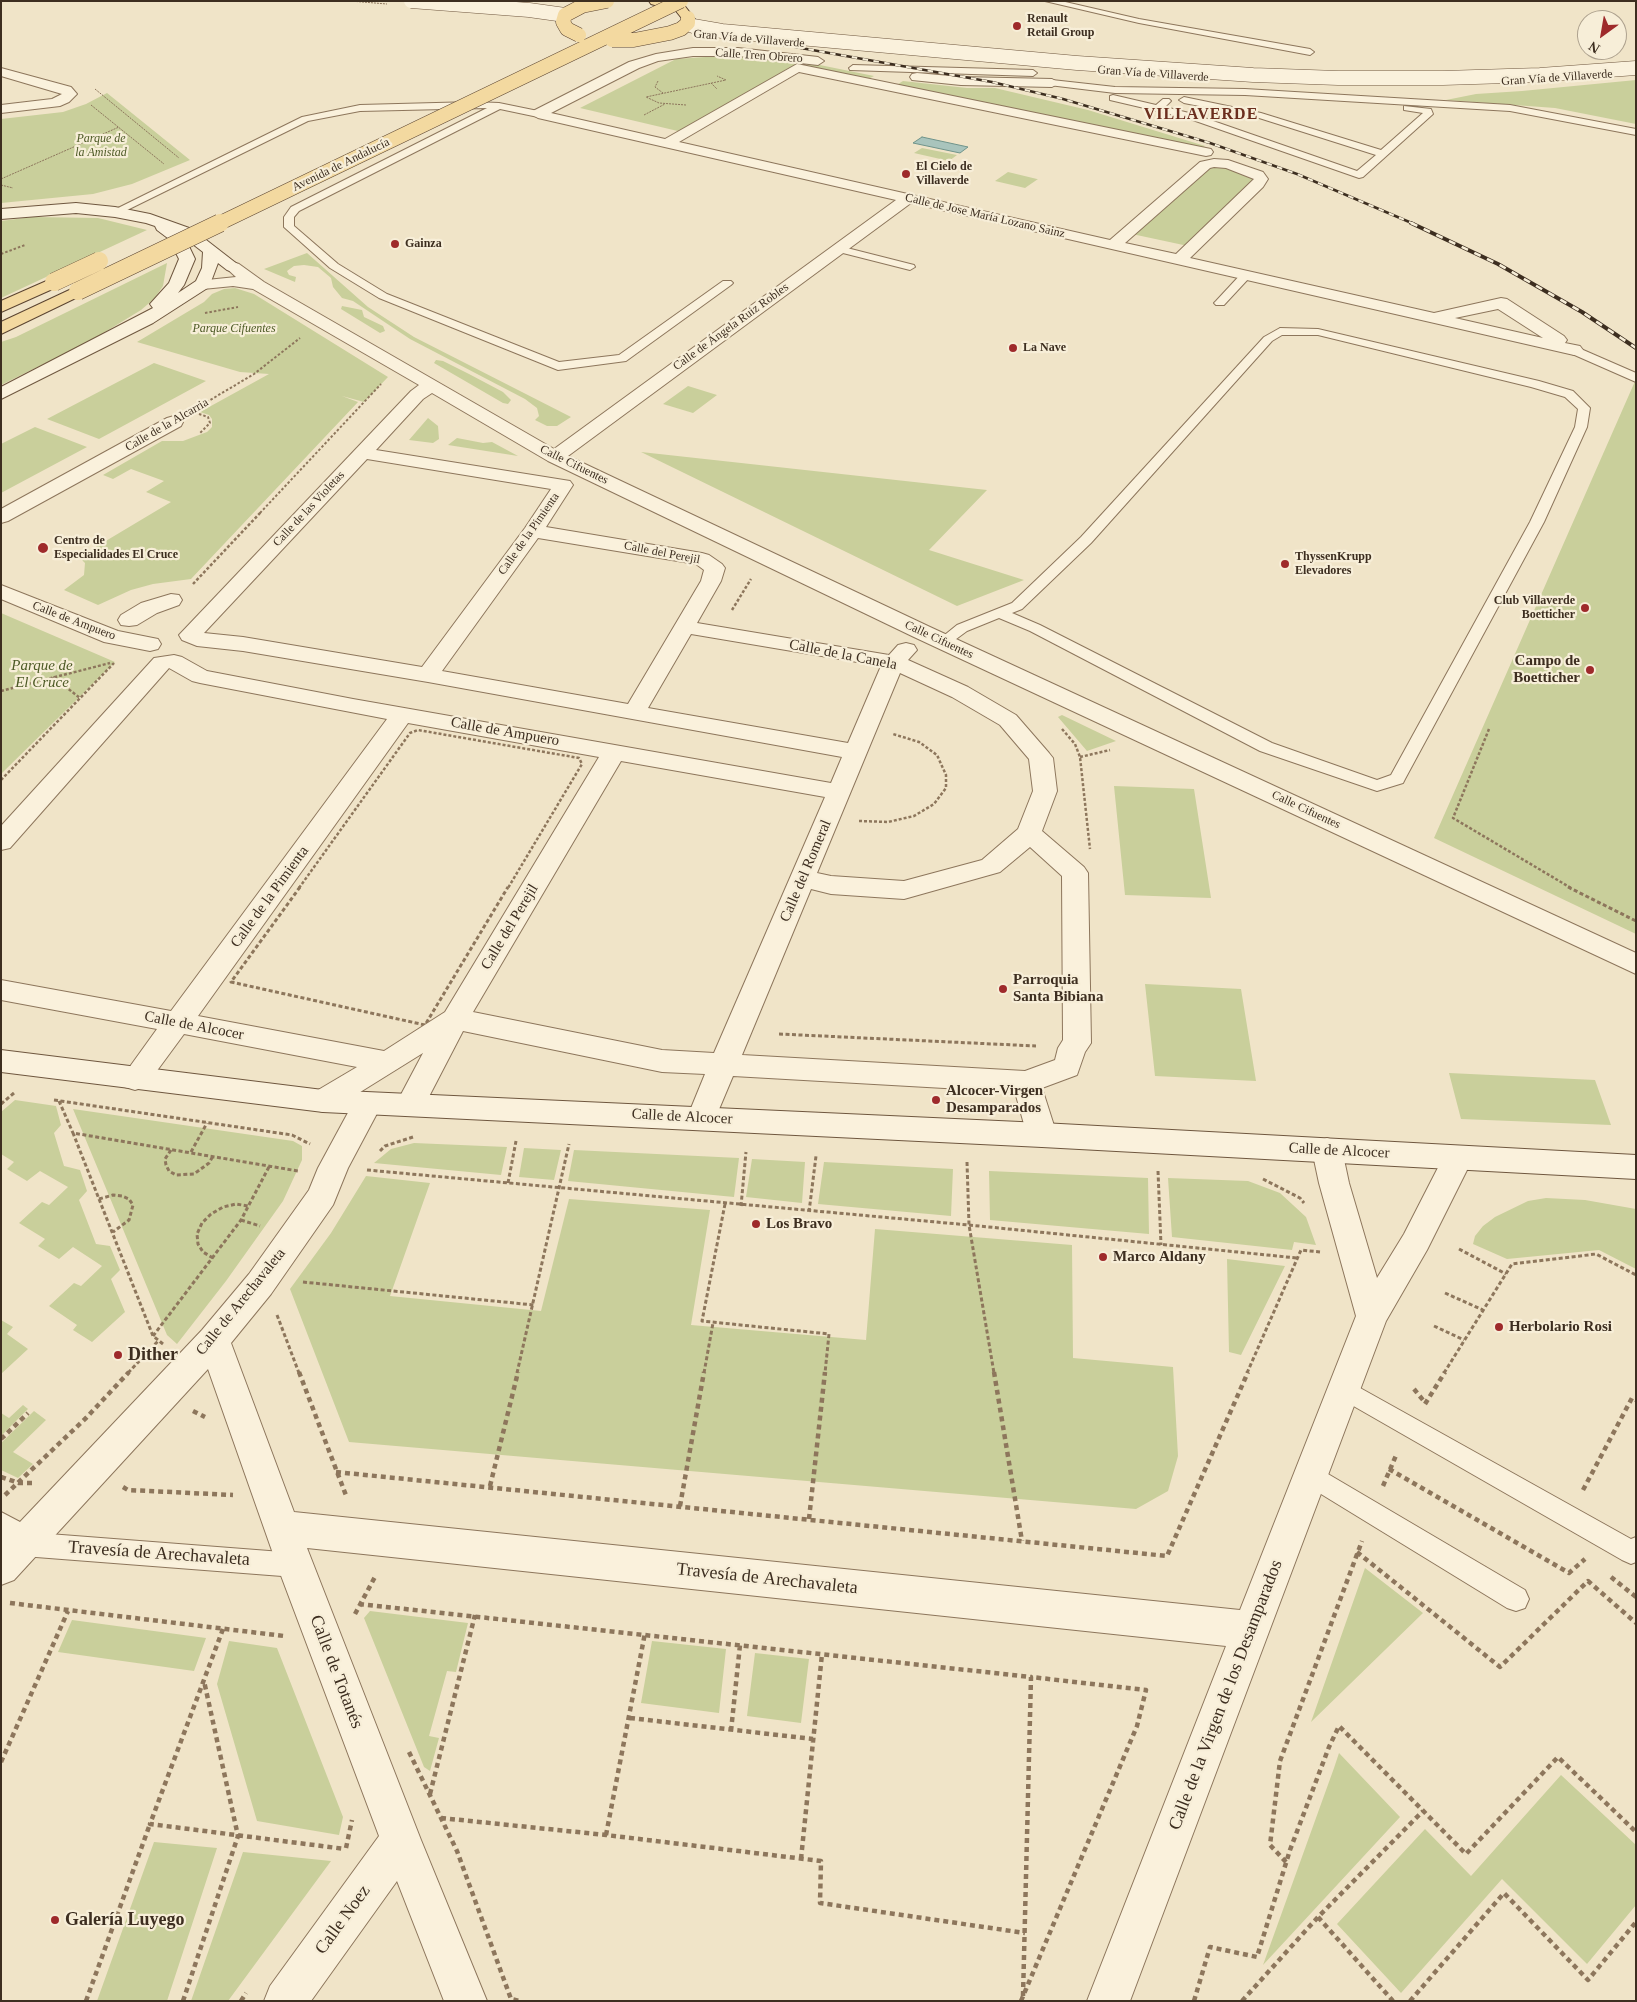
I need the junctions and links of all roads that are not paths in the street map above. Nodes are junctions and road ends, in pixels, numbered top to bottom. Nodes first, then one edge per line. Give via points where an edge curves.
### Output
1 (411, 1) edge
2 (460, 1) edge
3 (607, 1) edge
4 (655, 1) edge
5 (1049, 1) edge
6 (677, 3) edge
7 (582, 6) junction
8 (566, 15) junction
9 (688, 22) junction
10 (594, 28) dead end
11 (670, 34) junction
12 (578, 35) junction
13 (603, 40) junction
14 (565, 41) dead end
15 (1310, 52) dead end
16 (811, 60) junction
17 (797, 68) junction
18 (854, 68) junction
19 (1636, 68) edge
20 (1, 72) edge
21 (1033, 73) dead end
22 (1636, 73) edge
23 (1052, 83) joint
24 (1076, 86) junction
25 (458, 92) dead end
26 (1171, 94) junction
27 (499, 106) junction
28 (1216, 106) junction
29 (1158, 108) junction
30 (1, 109) edge
31 (538, 114) junction
32 (395, 121) dead end
33 (1636, 132) edge
34 (667, 143) junction
35 (1206, 152) dead end
36 (1383, 154) junction
37 (909, 198) junction
38 (115, 212) junction
39 (1, 214) edge
40 (189, 218) dead end
41 (151, 227) junction
42 (176, 236) junction
43 (1113, 245) junction
44 (839, 249) junction
45 (211, 250) junction
46 (108, 257) dead end
47 (1179, 260) junction
48 (233, 267) junction
49 (910, 267) dead end
50 (204, 274) junction
51 (1246, 275) junction
52 (178, 280) junction
53 (726, 283) dead end
54 (258, 285) junction
55 (1220, 303) dead end
56 (1, 307) edge
57 (1431, 318) junction
58 (128, 328) junction
59 (1, 329) edge
60 (1574, 350) junction
61 (1636, 378) edge
62 (431, 385) junction
63 (1, 394) edge
64 (174, 422) road end
65 (362, 453) junction
66 (555, 457) junction
67 (1, 517) edge
68 (533, 531) junction
69 (1, 591) edge
70 (171, 600) dead end
71 (999, 612) junction
72 (130, 620) dead end
73 (685, 627) junction
74 (193, 637) junction
75 (932, 637) junction
76 (162, 656) junction
77 (894, 662) junction
78 (428, 674) junction
79 (635, 712) junction
80 (403, 714) junction
81 (614, 752) junction
82 (857, 752) junction
83 (840, 792) junction
84 (1028, 833) junction
85 (1, 842) edge
86 (803, 878) junction
87 (1636, 964) edge
88 (1, 990) edge
89 (455, 1019) junction
90 (177, 1023) junction
91 (1, 1061) edge
92 (388, 1062) junction
93 (725, 1064) junction
94 (135, 1079) junction
95 (1026, 1082) junction
96 (322, 1101) junction
97 (367, 1104) junction
98 (411, 1104) junction
99 (702, 1118) junction
100 (1042, 1134) junction
101 (1327, 1150) junction
102 (1458, 1158) junction
103 (1636, 1167) edge
104 (1372, 1316) junction
105 (214, 1340) junction
106 (1344, 1389) junction
107 (1311, 1475) junction
108 (283, 1528) junction
109 (8, 1547) edge
110 (1636, 1549) edge
111 (295, 1565) junction
112 (1516, 1600) dead end
113 (1252, 1630) junction
114 (401, 1840) junction
115 (269, 1993) edge
116 (466, 2001) edge
117 (1108, 2001) edge

1 - 8 street, bridge
2 - 7 street, bridge via 533,7
3 - 7 main road, bridge
4 - 6 main road
5 - 15 lane
6 - 9 main road
6 - 13 main road, Avenida de Andalucía, bridge
7 - 8 main road, bridge
8 - 12 main road, bridge via 563,22 567,29
9 - 11 main road, bridge
9 - 19 street, Gran Vía de Villaverde, bridge via 693,26 722,31 1234,74 1443,78
10 - 12 main road
11 - 13 main road, bridge via 634,40
11 - 22 street, Gran Vía de Villaverde, bridge via 1255,80 1477,82
12 - 13 main road, bridge
12 - 14 main road
13 - 59 main road, Avenida de Andalucía, bridge
16 - 17 street
16 - 18 street, Calle Tren Obrero
16 - 31 street, Calle Tren Obrero via 738,52 693,52 656,58 634,65
17 - 34 street
17 - 35 street
18 - 21 lane
18 - 23 street, Calle Tren Obrero via 961,81
20 - 30 street via 70,92 59,101
23 - 24 lane
24 - 26 lane
24 - 29 lane via 1084,91
25 - 32 main road, Avenida de Andalucía
26 - 28 lane
26 - 29 lane
26 - 33 lane via 1254,92 1510,108
27 - 31 lane
27 - 38 lane via 360,108 305,119
27 - 53 lane via 295,209 289,217 289,227 334,266 383,296 558,366 622,358
28 - 36 lane via 1258,115
28 - 36 lane via 1231,98 1428,111
29 - 36 lane via 1190,116 1359,175
31 - 34 street, Calle de Jose María Lozano Sainz
34 - 37 street, Calle de Jose María Lozano Sainz
37 - 43 street, Calle de Jose María Lozano Sainz
37 - 44 street, Calle de Ángela Ruiz Robles
38 - 39 street via 76,208
38 - 41 street
40 - 41 main road
41 - 42 street
41 - 45 street, Calle Cifuentes via 187,232
42 - 50 street via 192,247
42 - 52 street via 187,259
43 - 47 street, Calle de Jose María Lozano Sainz
43 - 47 street via 1205,165 1228,164 1258,175 1261,179 1258,184
44 - 49 lane
44 - 66 street, Calle de Ángela Ruiz Robles
45 - 48 street, Calle Cifuentes
45 - 50 street
46 - 56 main road, bridge
47 - 51 street, Calle de Jose María Lozano Sainz
48 - 50 street
48 - 54 street, Calle Cifuentes
50 - 52 street
50 - 54 street, Calle Cifuentes
50 - 58 street via 147,319
51 - 55 lane
51 - 57 street, Calle de Jose María Lozano Sainz
52 - 58 street via 162,300
54 - 62 street, Calle Cifuentes
57 - 60 street, Calle de Jose María Lozano Sainz
57 - 60 street, Calle de Jose María Lozano Sainz via 1501,303
58 - 63 street
60 - 61 lane
62 - 65 street, Calle de las Violetas via 417,395
62 - 66 street, Calle Cifuentes
64 - 67 street, Calle de la Alcarria
65 - 68 street, Calle de la Pimienta via 563,485
65 - 74 street, Calle de las Violetas
66 - 75 street, Calle Cifuentes
68 - 73 street, Calle del Perejil via 702,559 715,568
68 - 78 street, Calle de la Pimienta
69 - 76 street, Calle de Ampuero
70 - 72 street
71 - 71 lane via 1266,747 1377,786 1397,778 1416,744 1537,522 1580,427 1584,408 1569,394 1535,384 1318,332 1280,331 1268,339 1086,540 1018,606
71 - 75 lane
73 - 77 street, Calle de la Canela
73 - 79 street, Calle del Perejil
74 - 76 street via 183,633 168,634
74 - 76 street, Calle de las Violetas via 198,648 182,660
74 - 78 street
75 - 77 street, Calle del Romeral
75 - 87 street, Calle Cifuentes
76 - 80 street, Calle de Ampuero via 200,676
76 - 85 street
77 - 82 street, Calle del Romeral
77 - 84 street, Calle de la Canela via 960,692 1008,720 1041,758 1045,791
78 - 79 street
79 - 82 street
80 - 81 street, Calle de Ampuero
80 - 90 street, Calle de la Pimienta
81 - 83 street, Calle de Ampuero
81 - 89 street, Calle del Perejil
82 - 83 street, Calle del Romeral
83 - 86 street, Calle del Romeral
84 - 86 street, Calle de la Canela via 991,866 904,890 831,885
84 - 95 street via 1075,873 1077,1043 1072,1048 1067,1067
86 - 93 street, Calle del Romeral
88 - 90 street, Calle de Alcocer
89 - 92 street
89 - 93 street via 662,1062
89 - 98 street, Calle del Perejil
90 - 92 street, Calle de Alcocer
90 - 94 street, Calle de la Pimienta
91 - 94 street, Calle de Alcocer
92 - 96 street
93 - 95 street
93 - 99 street, Calle del Romeral
94 - 96 street, Calle de Alcocer
95 - 100 street
96 - 97 street, Calle de Alcocer
97 - 98 street, Calle de Alcocer
97 - 105 street, Calle de Arechavaleta via 322,1196 260,1284
98 - 99 street, Calle de Alcocer
99 - 100 street, Calle de Alcocer
100 - 101 street, Calle de Alcocer
101 - 102 street, Calle de Alcocer
101 - 104 street
102 - 103 street, Calle de Alcocer
102 - 104 street, Calle de la Virgen de los Desamparados via 1416,1241
104 - 106 street, Calle de la Virgen de los Desamparados
105 - 108 street, Calle de Totanés
105 - 109 street, Calle de Arechavaleta
106 - 107 street, Calle de la Virgen de los Desamparados
106 - 110 lane via 1631,1552
107 - 112 lane
107 - 113 street, Calle de la Virgen de los Desamparados
108 - 111 street, Calle de Totanés
108 - 113 street, Travesía de Arechavaleta
109 - 111 lane, Travesía de Arechavaleta
111 - 114 street, Calle de Totanés
113 - 117 street, Calle de la Virgen de los Desamparados
114 - 115 street, Calle Noez
114 - 116 street, Calle de Totanés

